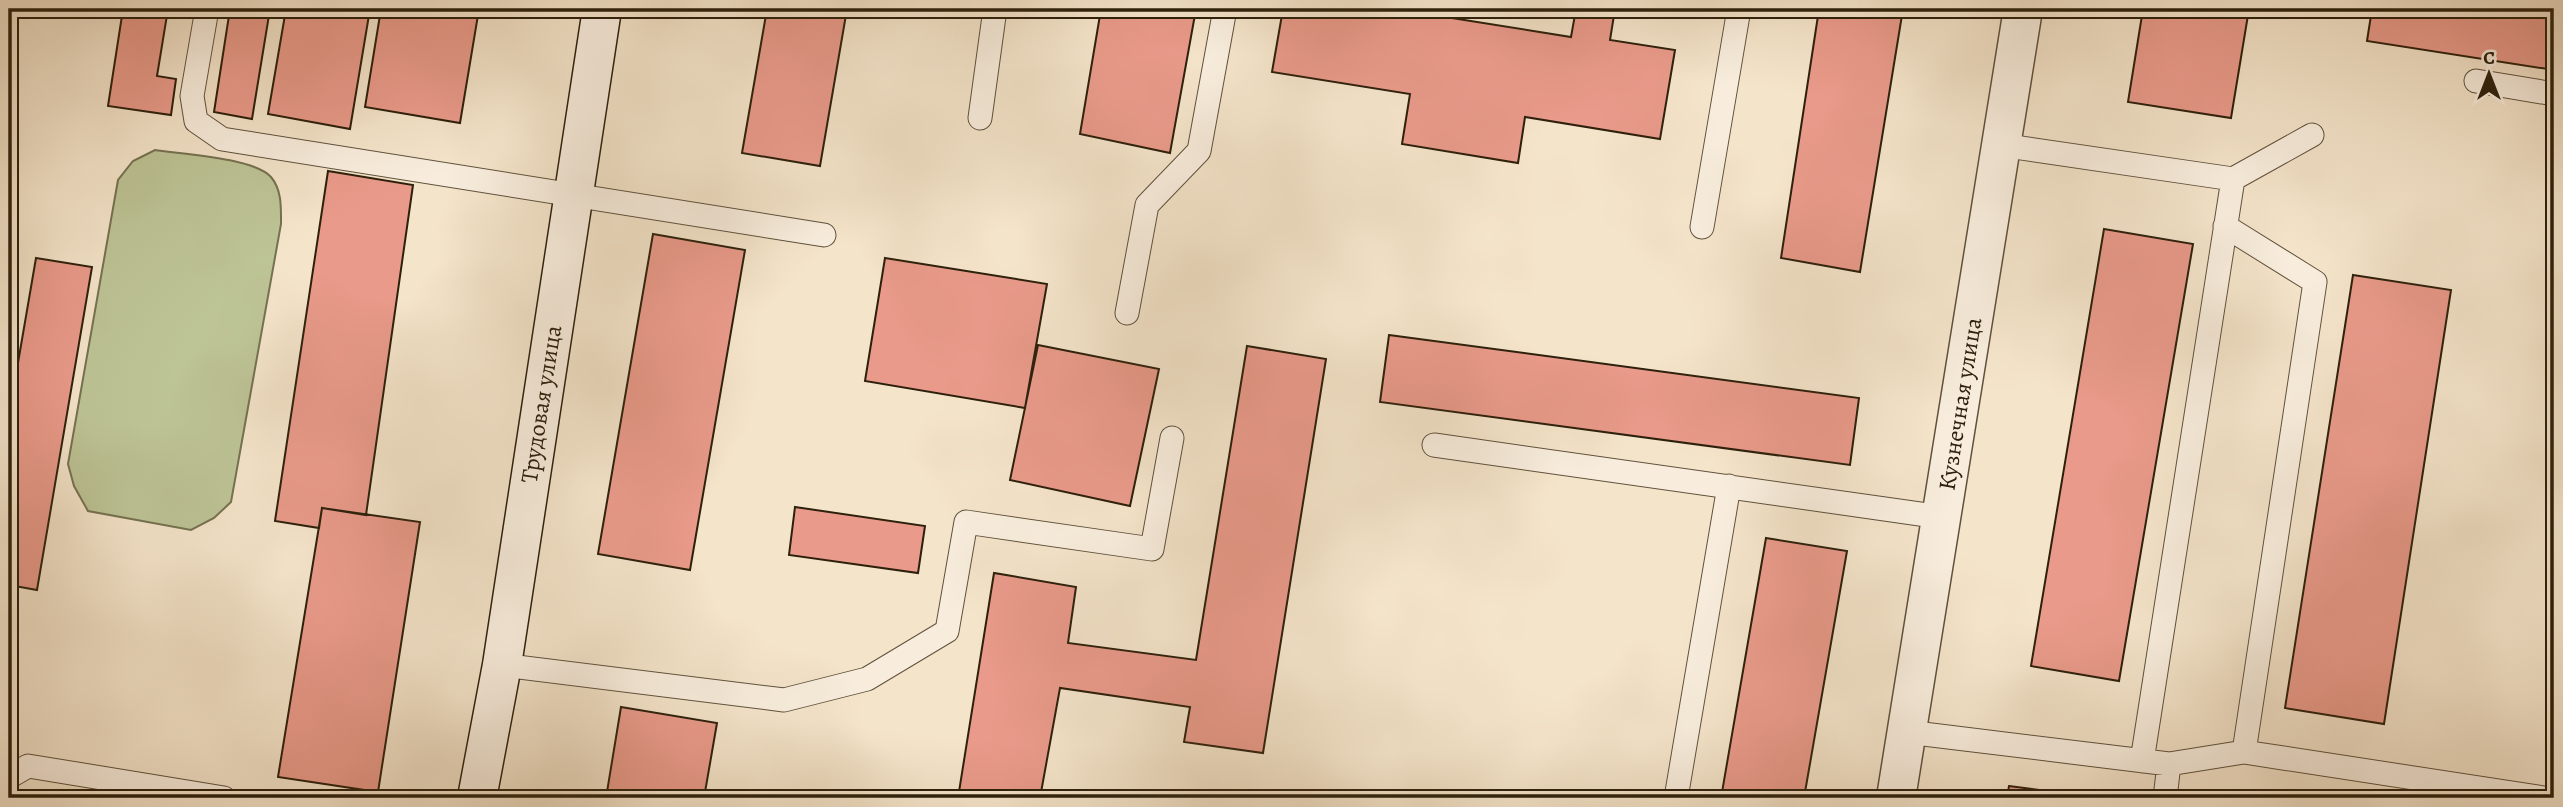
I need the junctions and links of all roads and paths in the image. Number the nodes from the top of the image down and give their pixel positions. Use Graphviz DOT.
graph roads {
  1 [pos="207,9"];
  2 [pos="602,9"];
  3 [pos="995,9"];
  4 [pos="1225,9"];
  5 [pos="1739,9"];
  6 [pos="2023,9"];
  7 [pos="2476,81"];
  8 [pos="2554,94"];
  9 [pos="980,118"];
  10 [pos="2312,135"];
  11 [pos="2001,145"];
  12 [pos="2233,179"];
  13 [pos="573,194"];
  14 [pos="2225,226"];
  15 [pos="1702,227"];
  16 [pos="824,235"];
  17 [pos="1127,313"];
  18 [pos="1172,438"];
  19 [pos="1434,445"];
  20 [pos="1729,486"];
  21 [pos="1941,517"];
  22 [pos="502,665"];
  23 [pos="1907,732"];
  24 [pos="2244,752"];
  25 [pos="2142,761"];
  26 [pos="2169,764"];
  27 [pos="9,777"];
  28 [pos="224,798"];
  29 [pos="477,798"];
  30 [pos="1676,798"];
  31 [pos="1896,798"];
  32 [pos="2165,798"];
  33 [pos="2544,798"];
  1 -- 13 [label="lane"];
  2 -- 13 [label="street, Трудовая улица"];
  3 -- 9 [label="lane"];
  4 -- 17 [label="lane"];
  5 -- 15 [label="lane"];
  6 -- 11 [label="street, Кузнечная улица"];
  7 -- 8 [label="lane"];
  10 -- 12 [label="lane"];
  11 -- 12 [label="lane"];
  11 -- 21 [label="street, Кузнечная улица"];
  12 -- 14 [label="lane"];
  13 -- 16 [label="lane"];
  13 -- 22 [label="street, Трудовая улица"];
  14 -- 24 [label="lane"];
  14 -- 25 [label="lane"];
  18 -- 22 [label="lane"];
  19 -- 20 [label="lane"];
  20 -- 21 [label="lane"];
  20 -- 30 [label="lane"];
  21 -- 23 [label="street, Кузнечная улица"];
  22 -- 29 [label="street, Трудовая улица"];
  23 -- 25 [label="lane"];
  23 -- 31 [label="street, Кузнечная улица"];
  24 -- 26 [label="lane"];
  24 -- 33 [label="lane"];
  25 -- 26 [label="lane"];
  26 -- 32 [label="lane"];
  27 -- 28 [label="lane"];
}
